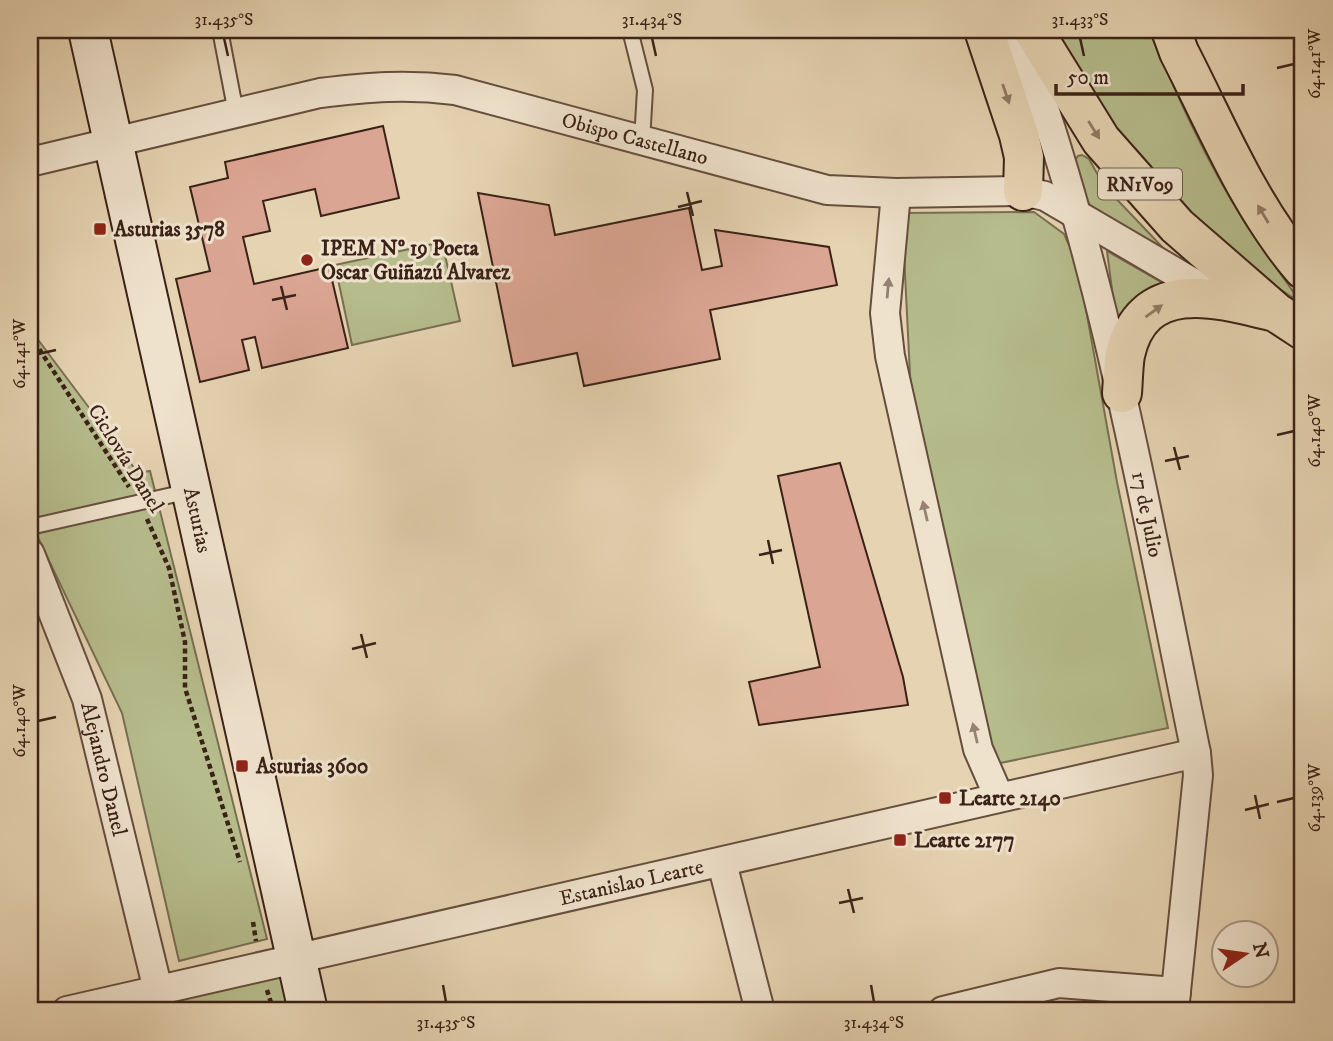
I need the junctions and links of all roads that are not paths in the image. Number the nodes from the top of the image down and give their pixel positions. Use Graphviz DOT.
graph roads {
  1 [pos="88,30"];
  2 [pos="220,30"];
  3 [pos="630,30"];
  4 [pos="984,30"];
  5 [pos="1017,30"];
  6 [pos="1033,30"];
  7 [pos="1171,30"];
  8 [pos="236,113"];
  9 [pos="642,141"];
  10 [pos="114,143"];
  11 [pos="30,162"];
  12 [pos="1023,191"];
  13 [pos="896,193"];
  14 [pos="1075,214"];
  15 [pos="1303,269"];
  16 [pos="1219,298"];
  17 [pos="1290,321"];
  18 [pos="1122,393"];
  19 [pos="191,490"];
  20 [pos="30,527"];
  21 [pos="30,554"];
  22 [pos="1196,753"];
  23 [pos="999,797"];
  24 [pos="722,863"];
  25 [pos="296,960"];
  26 [pos="158,990"];
  27 [pos="1175,1002"];
  28 [pos="67,1011"];
  29 [pos="308,1011"];
  30 [pos="760,1011"];
  31 [pos="943,1011"];
  1 -- 10 [label="street, Asturias"];
  2 -- 8 [label="lane"];
  3 -- 9 [label="lane"];
  4 -- 12 [label="main road, one-way"];
  5 -- 14 [label="street, 17 de Julio"];
  6 -- 17 [label="main road, RN1V09, one-way"];
  15 -- 7 [label="main road, one-way"];
  8 -- 9 [label="street, Obispo Castellano"];
  8 -- 10 [label="street, Obispo Castellano"];
  9 -- 13 [label="street, Obispo Castellano"];
  10 -- 11 [label="street, Obispo Castellano"];
  10 -- 19 [label="street, Asturias"];
  12 -- 13 [label="street, Obispo Castellano"];
  12 -- 14 [label="street, Obispo Castellano"];
  23 -- 13 [label="street, one-way"];
  14 -- 16 [label="street, Obispo Castellano"];
  14 -- 18 [label="street, 17 de Julio"];
  16 -- 17 [label="main road"];
  18 -- 16 [label="main road, one-way"];
  18 -- 22 [label="street, 17 de Julio"];
  19 -- 20 [label="lane"];
  19 -- 25 [label="street, Asturias"];
  21 -- 26 [label="street, Alejandro Danel"];
  22 -- 23 [label="street, Estanislao Learte"];
  22 -- 27 [label="street, 17 de Julio"];
  23 -- 24 [label="street, Estanislao Learte"];
  24 -- 25 [label="street, Estanislao Learte"];
  24 -- 30 [label="street"];
  25 -- 26 [label="street, Estanislao Learte"];
  25 -- 29 [label="street, Asturias"];
  26 -- 28 [label="street, Estanislao Learte"];
  27 -- 31 [label="street"];
}
